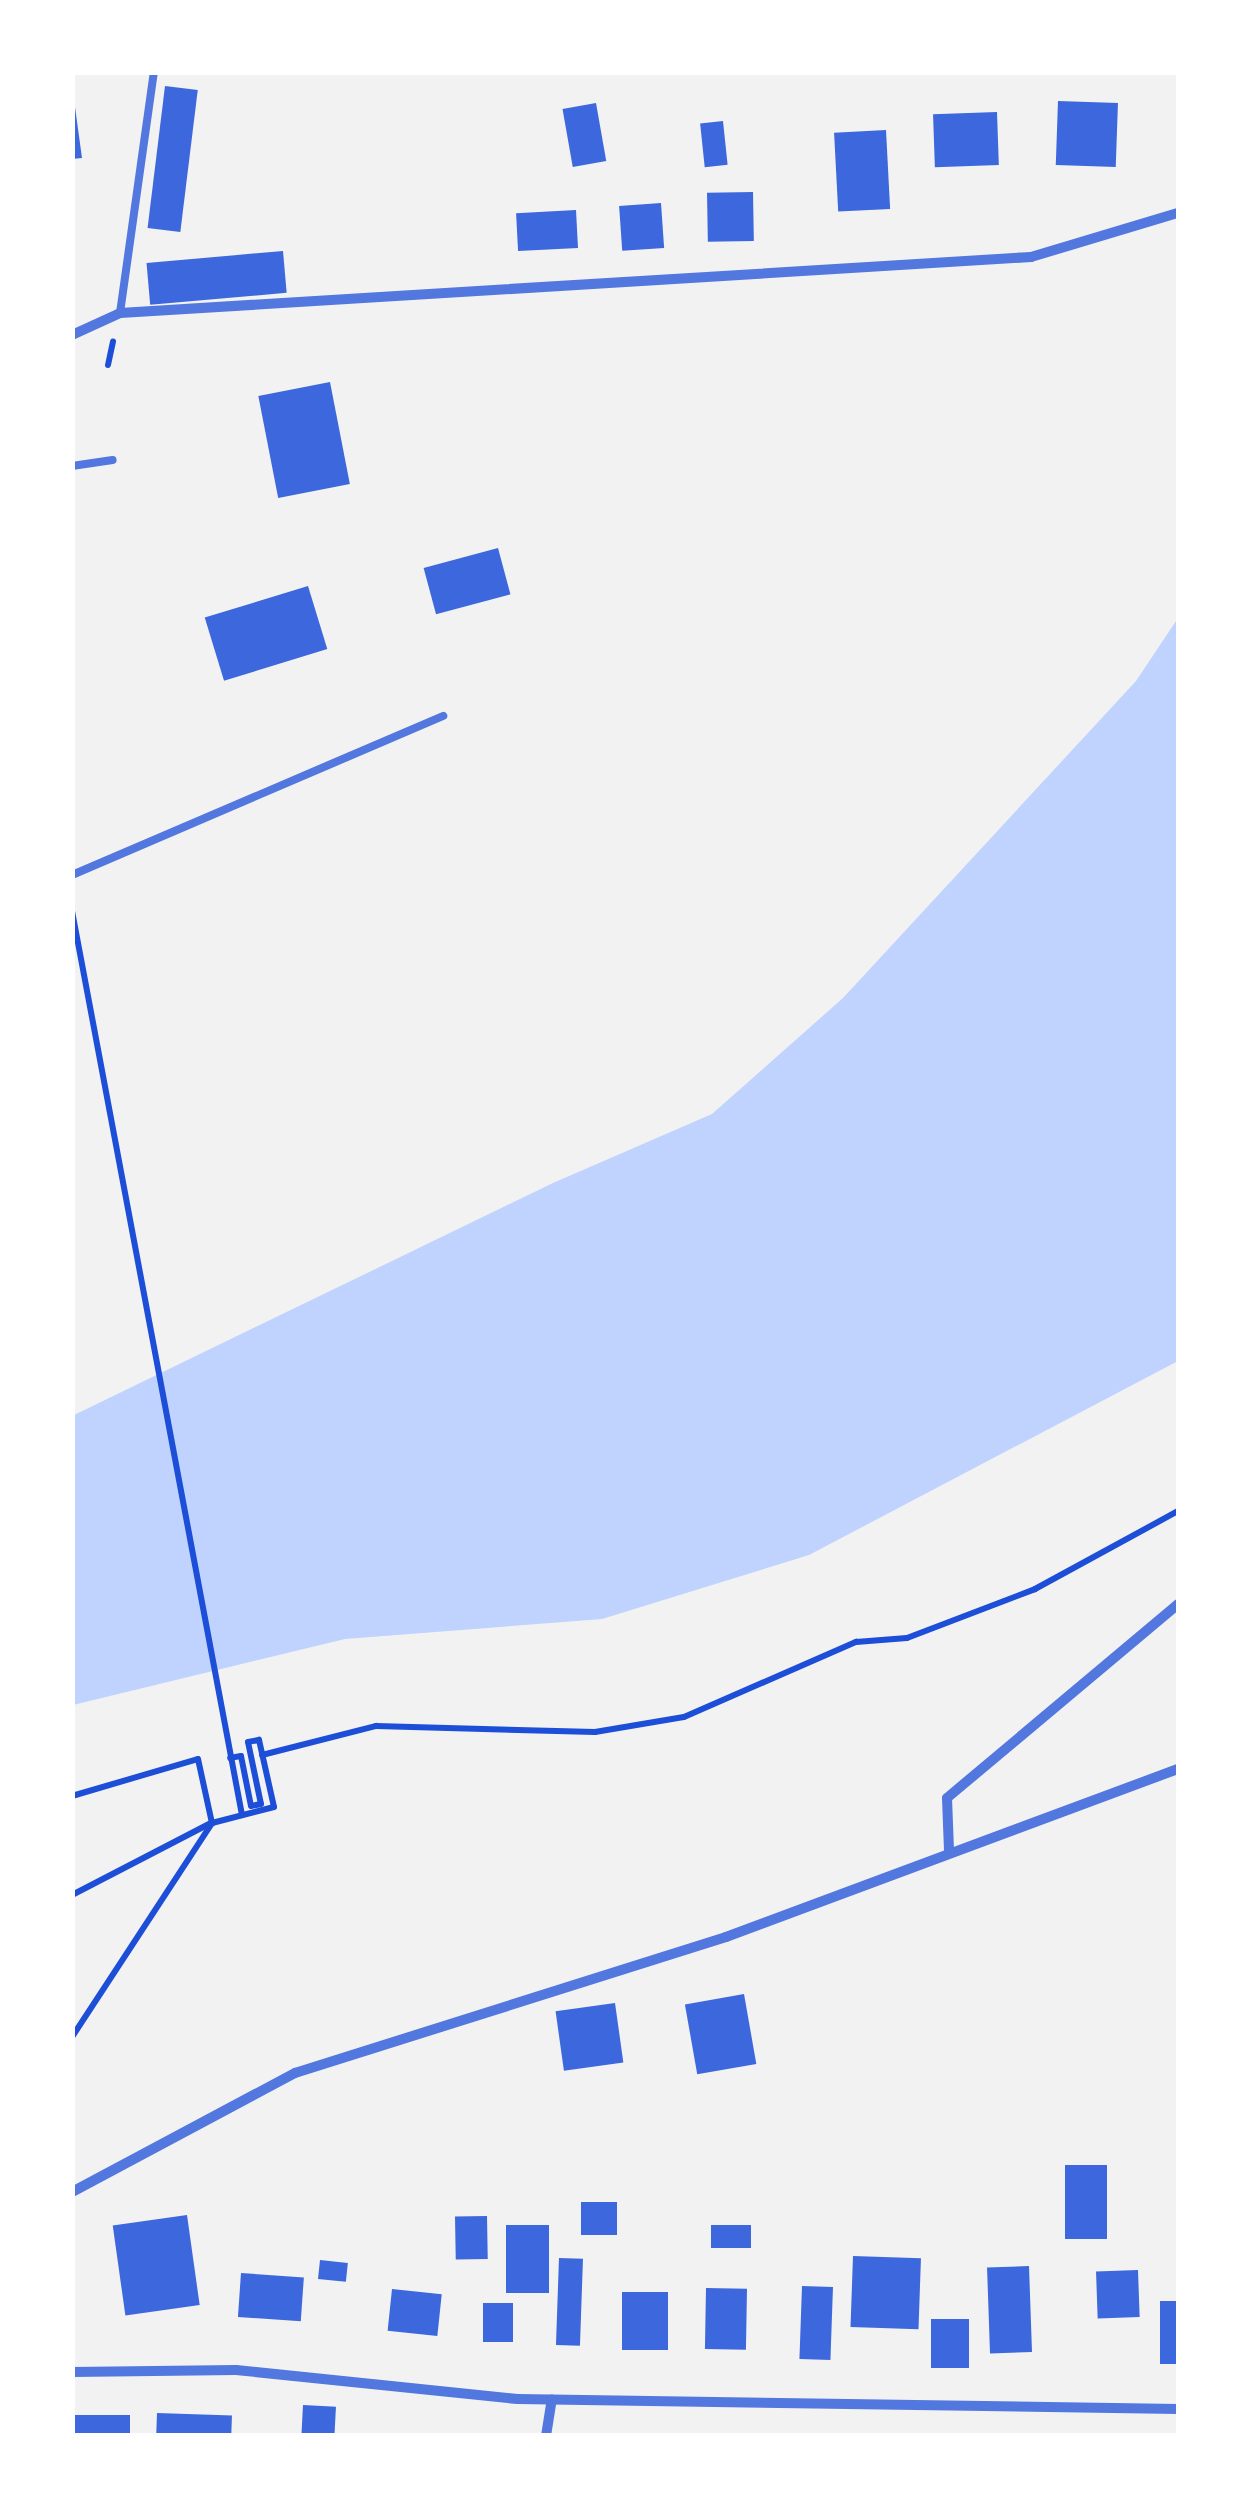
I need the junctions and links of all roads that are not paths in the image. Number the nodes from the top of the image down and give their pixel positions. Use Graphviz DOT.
graph roads {
  1 [pos="154,72"];
  2 [pos="1178,213"];
  3 [pos="120,313"];
  4 [pos="72,336"];
  5 [pos="112,460"];
  6 [pos="72,466"];
  7 [pos="443,716"];
  8 [pos="72,875"];
  9 [pos="1178,1604"];
  10 [pos="1178,1769"];
  11 [pos="949,1850"];
  12 [pos="72,2192"];
  13 [pos="72,2372"];
  14 [pos="552,2399"];
  15 [pos="1178,2409"];
  16 [pos="546,2436"];
  1 -- 3 [label="lane"];
  2 -- 3 [label="street"];
  3 -- 4 [label="street"];
  5 -- 6 [label="lane"];
  7 -- 8 [label="lane"];
  9 -- 11 [label="street"];
  10 -- 11 [label="street"];
  11 -- 12 [label="street"];
  13 -- 14 [label="street"];
  14 -- 15 [label="street"];
  14 -- 16 [label="street"];
}
